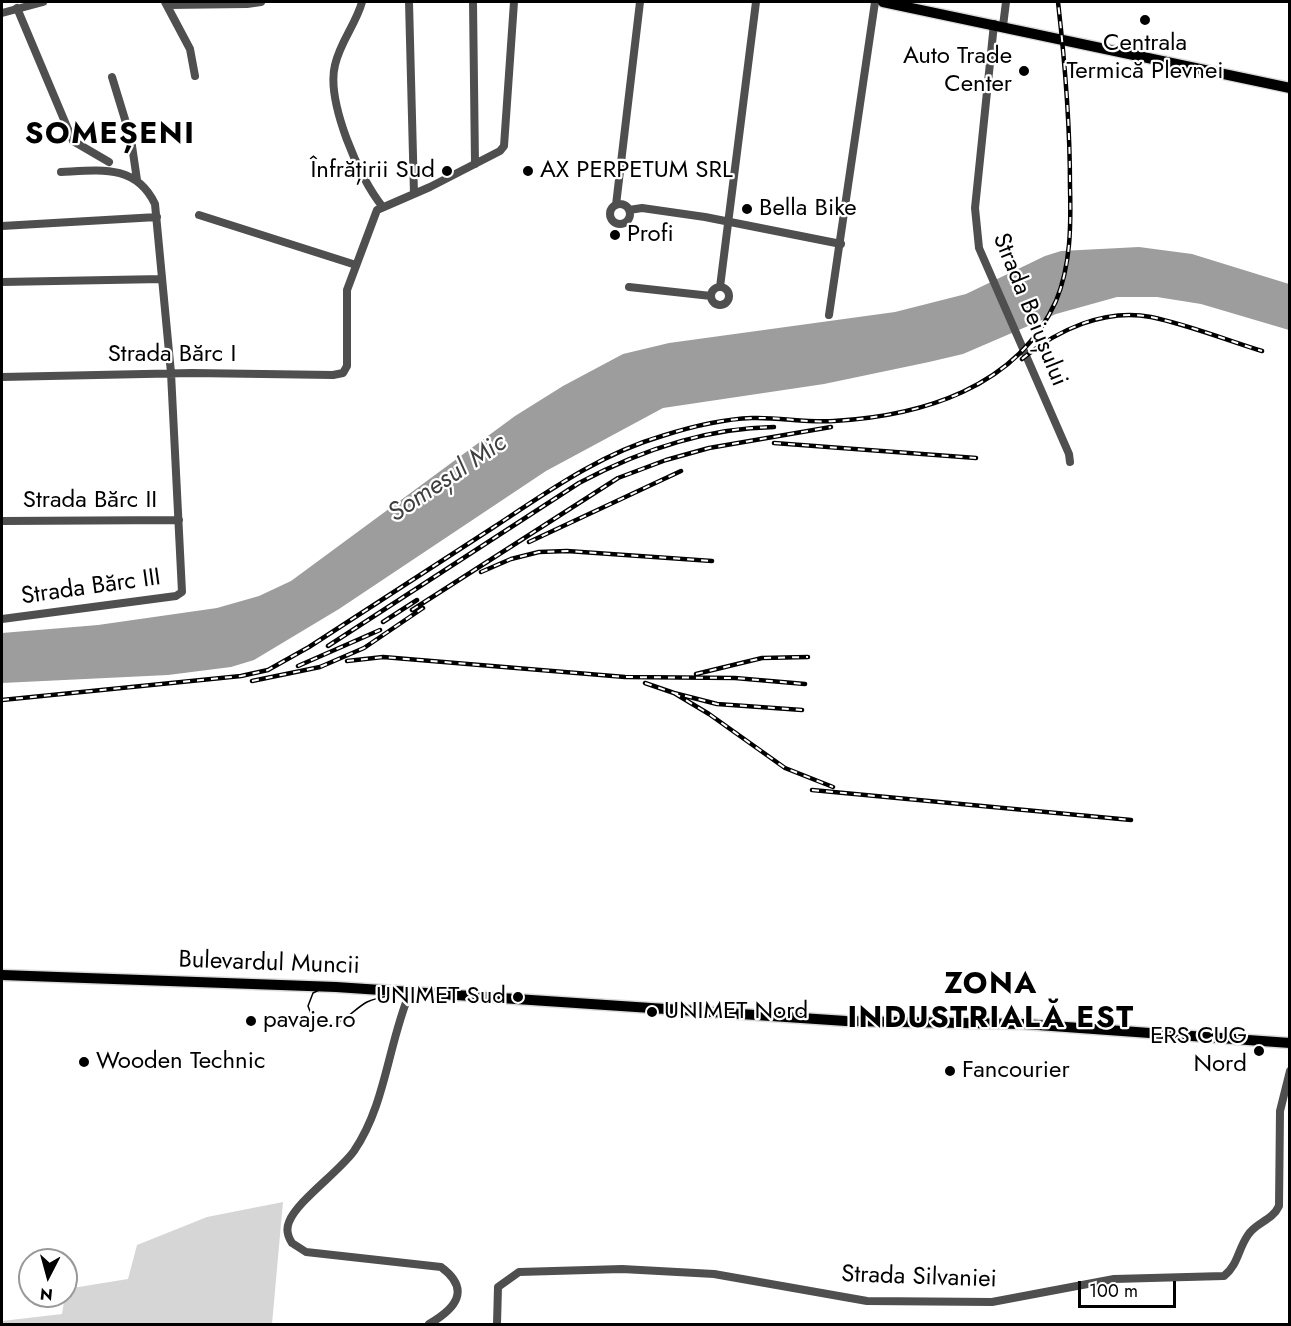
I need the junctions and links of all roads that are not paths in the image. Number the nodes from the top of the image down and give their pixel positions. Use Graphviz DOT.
graph roads {
  1 [pos="43,2"];
  2 [pos="261,2"];
  3 [pos="362,2"];
  4 [pos="409,2"];
  5 [pos="473,2"];
  6 [pos="514,2"];
  7 [pos="640,2"];
  8 [pos="756,2"];
  9 [pos="875,2"];
  10 [pos="883,2"];
  11 [pos="1006,2"];
  12 [pos="166,3"];
  13 [pos="17,8"];
  14 [pos="2,13"];
  15 [pos="998,25"];
  16 [pos="195,76"];
  17 [pos="112,77"];
  18 [pos="1290,88"];
  19 [pos="109,162"];
  20 [pos="475,164"];
  21 [pos="61,172"];
  22 [pos="137,180"];
  23 [pos="414,194"];
  24 [pos="616,205"];
  25 [pos="382,206"];
  26 [pos="629,210"];
  27 [pos="199,215"];
  28 [pos="158,217"];
  29 [pos="728,221"];
  30 [pos="2,226"];
  31 [pos="841,244"];
  32 [pos="356,265"];
  33 [pos="162,279"];
  34 [pos="2,282"];
  35 [pos="628,287"];
  36 [pos="720,287"];
  37 [pos="711,296"];
  38 [pos="829,315"];
  39 [pos="171,373"];
  40 [pos="2,377"];
  41 [pos="1070,462"];
  42 [pos="2,520"];
  43 [pos="179,520"];
  44 [pos="2,619"];
  45 [pos="2,975"];
  46 [pos="410,992"];
  47 [pos="1290,1043"];
  48 [pos="1290,1071"];
  49 [pos="429,1324"];
  50 [pos="496,1324"];
  1 -- 13 [label="street"];
  2 -- 12 [label="street"];
  3 -- 25 [label="street"];
  4 -- 23 [label="street"];
  5 -- 20 [label="street"];
  6 -- 20 [label="street"];
  7 -- 24 [label="street"];
  8 -- 29 [label="street"];
  9 -- 31 [label="street"];
  10 -- 15 [label="main road"];
  11 -- 15 [label="street, Strada Beiușului"];
  12 -- 16 [label="street"];
  13 -- 14 [label="street"];
  13 -- 19 [label="street"];
  15 -- 18 [label="main road"];
  15 -- 41 [label="street, Strada Beiușului"];
  17 -- 22 [label="street"];
  20 -- 23 [label="street"];
  21 -- 22 [label="street"];
  22 -- 28 [label="street"];
  23 -- 25 [label="street"];
  24 -- 26 [label="street"];
  24 -- 26 [label="street"];
  25 -- 32 [label="street"];
  26 -- 29 [label="street"];
  27 -- 32 [label="street"];
  28 -- 30 [label="street"];
  28 -- 33 [label="street"];
  29 -- 31 [label="street"];
  29 -- 36 [label="street"];
  31 -- 38 [label="street"];
  32 -- 39 [label="street, Strada Bărc I"];
  33 -- 34 [label="street"];
  33 -- 39 [label="street"];
  35 -- 37 [label="street"];
  36 -- 37 [label="street"];
  36 -- 37 [label="street"];
  39 -- 40 [label="street, Strada Bărc I"];
  39 -- 43 [label="street"];
  42 -- 43 [label="street, Strada Bărc II"];
  43 -- 44 [label="street, Strada Bărc III"];
  45 -- 46 [label="main road, Bulevardul Muncii"];
  46 -- 47 [label="main road, Bulevardul Muncii"];
  46 -- 49 [label="street"];
  48 -- 50 [label="street, Strada Silvaniei"];
}
